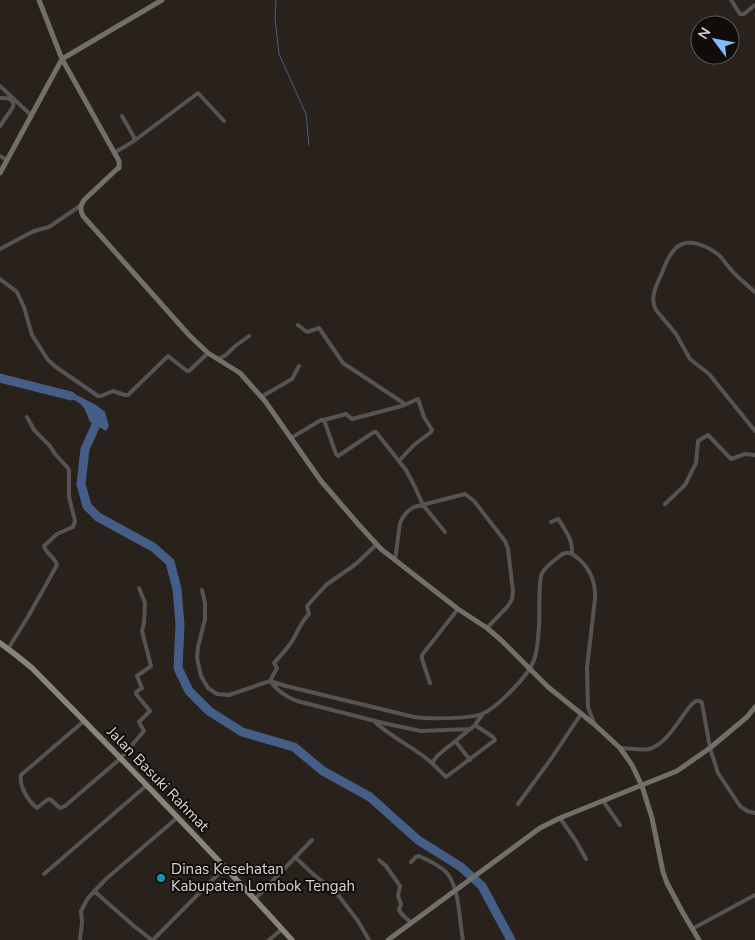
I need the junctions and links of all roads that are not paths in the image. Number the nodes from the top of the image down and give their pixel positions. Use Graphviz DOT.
graph roads {
  1 [pos="39,0"];
  2 [pos="162,0"];
  3 [pos="731,0"];
  4 [pos="755,5"];
  5 [pos="62,59"];
  6 [pos="0,86"];
  7 [pos="0,98"];
  8 [pos="32,116"];
  9 [pos="122,116"];
  10 [pos="224,121"];
  11 [pos="0,126"];
  12 [pos="134,141"];
  13 [pos="114,153"];
  14 [pos="0,156"];
  15 [pos="7,160"];
  16 [pos="0,173"];
  17 [pos="80,206"];
  18 [pos="0,249"];
  19 [pos="0,279"];
  20 [pos="755,292"];
  21 [pos="298,325"];
  22 [pos="249,336"];
  23 [pos="208,353"];
  24 [pos="218,359"];
  25 [pos="299,366"];
  26 [pos="261,397"];
  27 [pos="406,404"];
  28 [pos="27,417"];
  29 [pos="324,420"];
  30 [pos="755,431"];
  31 [pos="291,438"];
  32 [pos="755,455"];
  33 [pos="399,461"];
  34 [pos="665,504"];
  35 [pos="423,505"];
  36 [pos="551,522"];
  37 [pos="445,532"];
  38 [pos="377,544"];
  39 [pos="572,554"];
  40 [pos="395,560"];
  41 [pos="139,588"];
  42 [pos="202,590"];
  43 [pos="458,609"];
  44 [pos="487,628"];
  45 [pos="0,643"];
  46 [pos="8,648"];
  47 [pos="530,669"];
  48 [pos="270,681"];
  49 [pos="430,683"];
  50 [pos="755,707"];
  51 [pos="483,714"];
  52 [pos="581,714"];
  53 [pos="84,721"];
  54 [pos="374,721"];
  55 [pos="594,724"];
  56 [pos="475,726"];
  57 [pos="471,729"];
  58 [pos="456,742"];
  59 [pos="620,748"];
  60 [pos="710,748"];
  61 [pos="121,758"];
  62 [pos="470,760"];
  63 [pos="432,763"];
  64 [pos="148,785"];
  65 [pos="642,786"];
  66 [pos="603,801"];
  67 [pos="518,804"];
  68 [pos="755,813"];
  69 [pos="179,817"];
  70 [pos="560,818"];
  71 [pos="620,825"];
  72 [pos="312,840"];
  73 [pos="295,857"];
  74 [pos="586,859"];
  75 [pos="379,860"];
  76 [pos="410,862"];
  77 [pos="225,867"];
  78 [pos="44,874"];
  79 [pos="455,890"];
  80 [pos="94,891"];
  81 [pos="755,895"];
  82 [pos="255,899"];
  83 [pos="411,923"];
  84 [pos="282,929"];
  85 [pos="692,929"];
  86 [pos="80,940"];
  87 [pos="153,940"];
  88 [pos="269,940"];
  89 [pos="292,940"];
  90 [pos="370,940"];
  91 [pos="388,940"];
  92 [pos="463,940"];
  93 [pos="699,940"];
  1 -- 5 [label="street"];
  2 -- 5 [label="street"];
  3 -- 4 [label="street"];
  5 -- 8 [label="street"];
  5 -- 13 [label="street"];
  6 -- 8 [label="street"];
  7 -- 11 [label="street"];
  8 -- 15 [label="street"];
  9 -- 12 [label="street"];
  10 -- 12 [label="street"];
  12 -- 13 [label="street"];
  13 -- 17 [label="street"];
  14 -- 15 [label="street"];
  15 -- 16 [label="street"];
  17 -- 18 [label="street"];
  17 -- 23 [label="street"];
  19 -- 23 [label="street"];
  20 -- 30 [label="street"];
  21 -- 27 [label="street"];
  22 -- 24 [label="street"];
  23 -- 24 [label="street"];
  24 -- 26 [label="street"];
  25 -- 26 [label="street"];
  26 -- 31 [label="street"];
  27 -- 29 [label="street"];
  27 -- 33 [label="street"];
  28 -- 46 [label="street"];
  29 -- 31 [label="street"];
  29 -- 33 [label="street"];
  31 -- 38 [label="street"];
  32 -- 34 [label="street"];
  33 -- 35 [label="street"];
  35 -- 37 [label="street"];
  35 -- 40 [label="street"];
  35 -- 44 [label="street"];
  36 -- 39 [label="street"];
  38 -- 40 [label="street"];
  38 -- 48 [label="street"];
  39 -- 47 [label="street"];
  39 -- 55 [label="street"];
  40 -- 43 [label="street"];
  41 -- 61 [label="street"];
  42 -- 48 [label="street"];
  43 -- 44 [label="street"];
  43 -- 49 [label="street"];
  44 -- 47 [label="street"];
  45 -- 46 [label="main road, Jalan Basuki Rahmat"];
  46 -- 53 [label="main road, Jalan Basuki Rahmat"];
  47 -- 51 [label="street"];
  47 -- 52 [label="street"];
  48 -- 51 [label="street"];
  48 -- 54 [label="street"];
  50 -- 60 [label="street"];
  51 -- 56 [label="street"];
  52 -- 55 [label="street"];
  52 -- 67 [label="street"];
  53 -- 61 [label="main road, Jalan Basuki Rahmat"];
  53 -- 61 [label="street"];
  54 -- 57 [label="street"];
  54 -- 63 [label="street"];
  55 -- 59 [label="street"];
  56 -- 57 [label="street"];
  56 -- 62 [label="street"];
  57 -- 58 [label="street"];
  58 -- 62 [label="street"];
  58 -- 63 [label="street"];
  59 -- 60 [label="street"];
  59 -- 65 [label="street"];
  60 -- 65 [label="street"];
  60 -- 68 [label="street"];
  61 -- 64 [label="main road, Jalan Basuki Rahmat"];
  62 -- 63 [label="street"];
  64 -- 69 [label="main road, Jalan Basuki Rahmat"];
  64 -- 78 [label="street"];
  65 -- 66 [label="street"];
  65 -- 85 [label="street"];
  66 -- 70 [label="street"];
  66 -- 71 [label="street"];
  69 -- 77 [label="main road, Jalan Basuki Rahmat"];
  69 -- 80 [label="street"];
  70 -- 74 [label="street"];
  70 -- 79 [label="street"];
  72 -- 73 [label="street"];
  73 -- 82 [label="street"];
  73 -- 90 [label="street"];
  75 -- 83 [label="street"];
  76 -- 79 [label="street"];
  77 -- 82 [label="main road, Jalan Basuki Rahmat"];
  77 -- 87 [label="street"];
  79 -- 83 [label="street"];
  79 -- 92 [label="street"];
  80 -- 86 [label="street"];
  80 -- 87 [label="street"];
  81 -- 85 [label="street"];
  82 -- 84 [label="main road, Jalan Basuki Rahmat"];
  83 -- 91 [label="street"];
  84 -- 88 [label="street"];
  84 -- 89 [label="main road, Jalan Basuki Rahmat"];
  85 -- 93 [label="street"];
}
